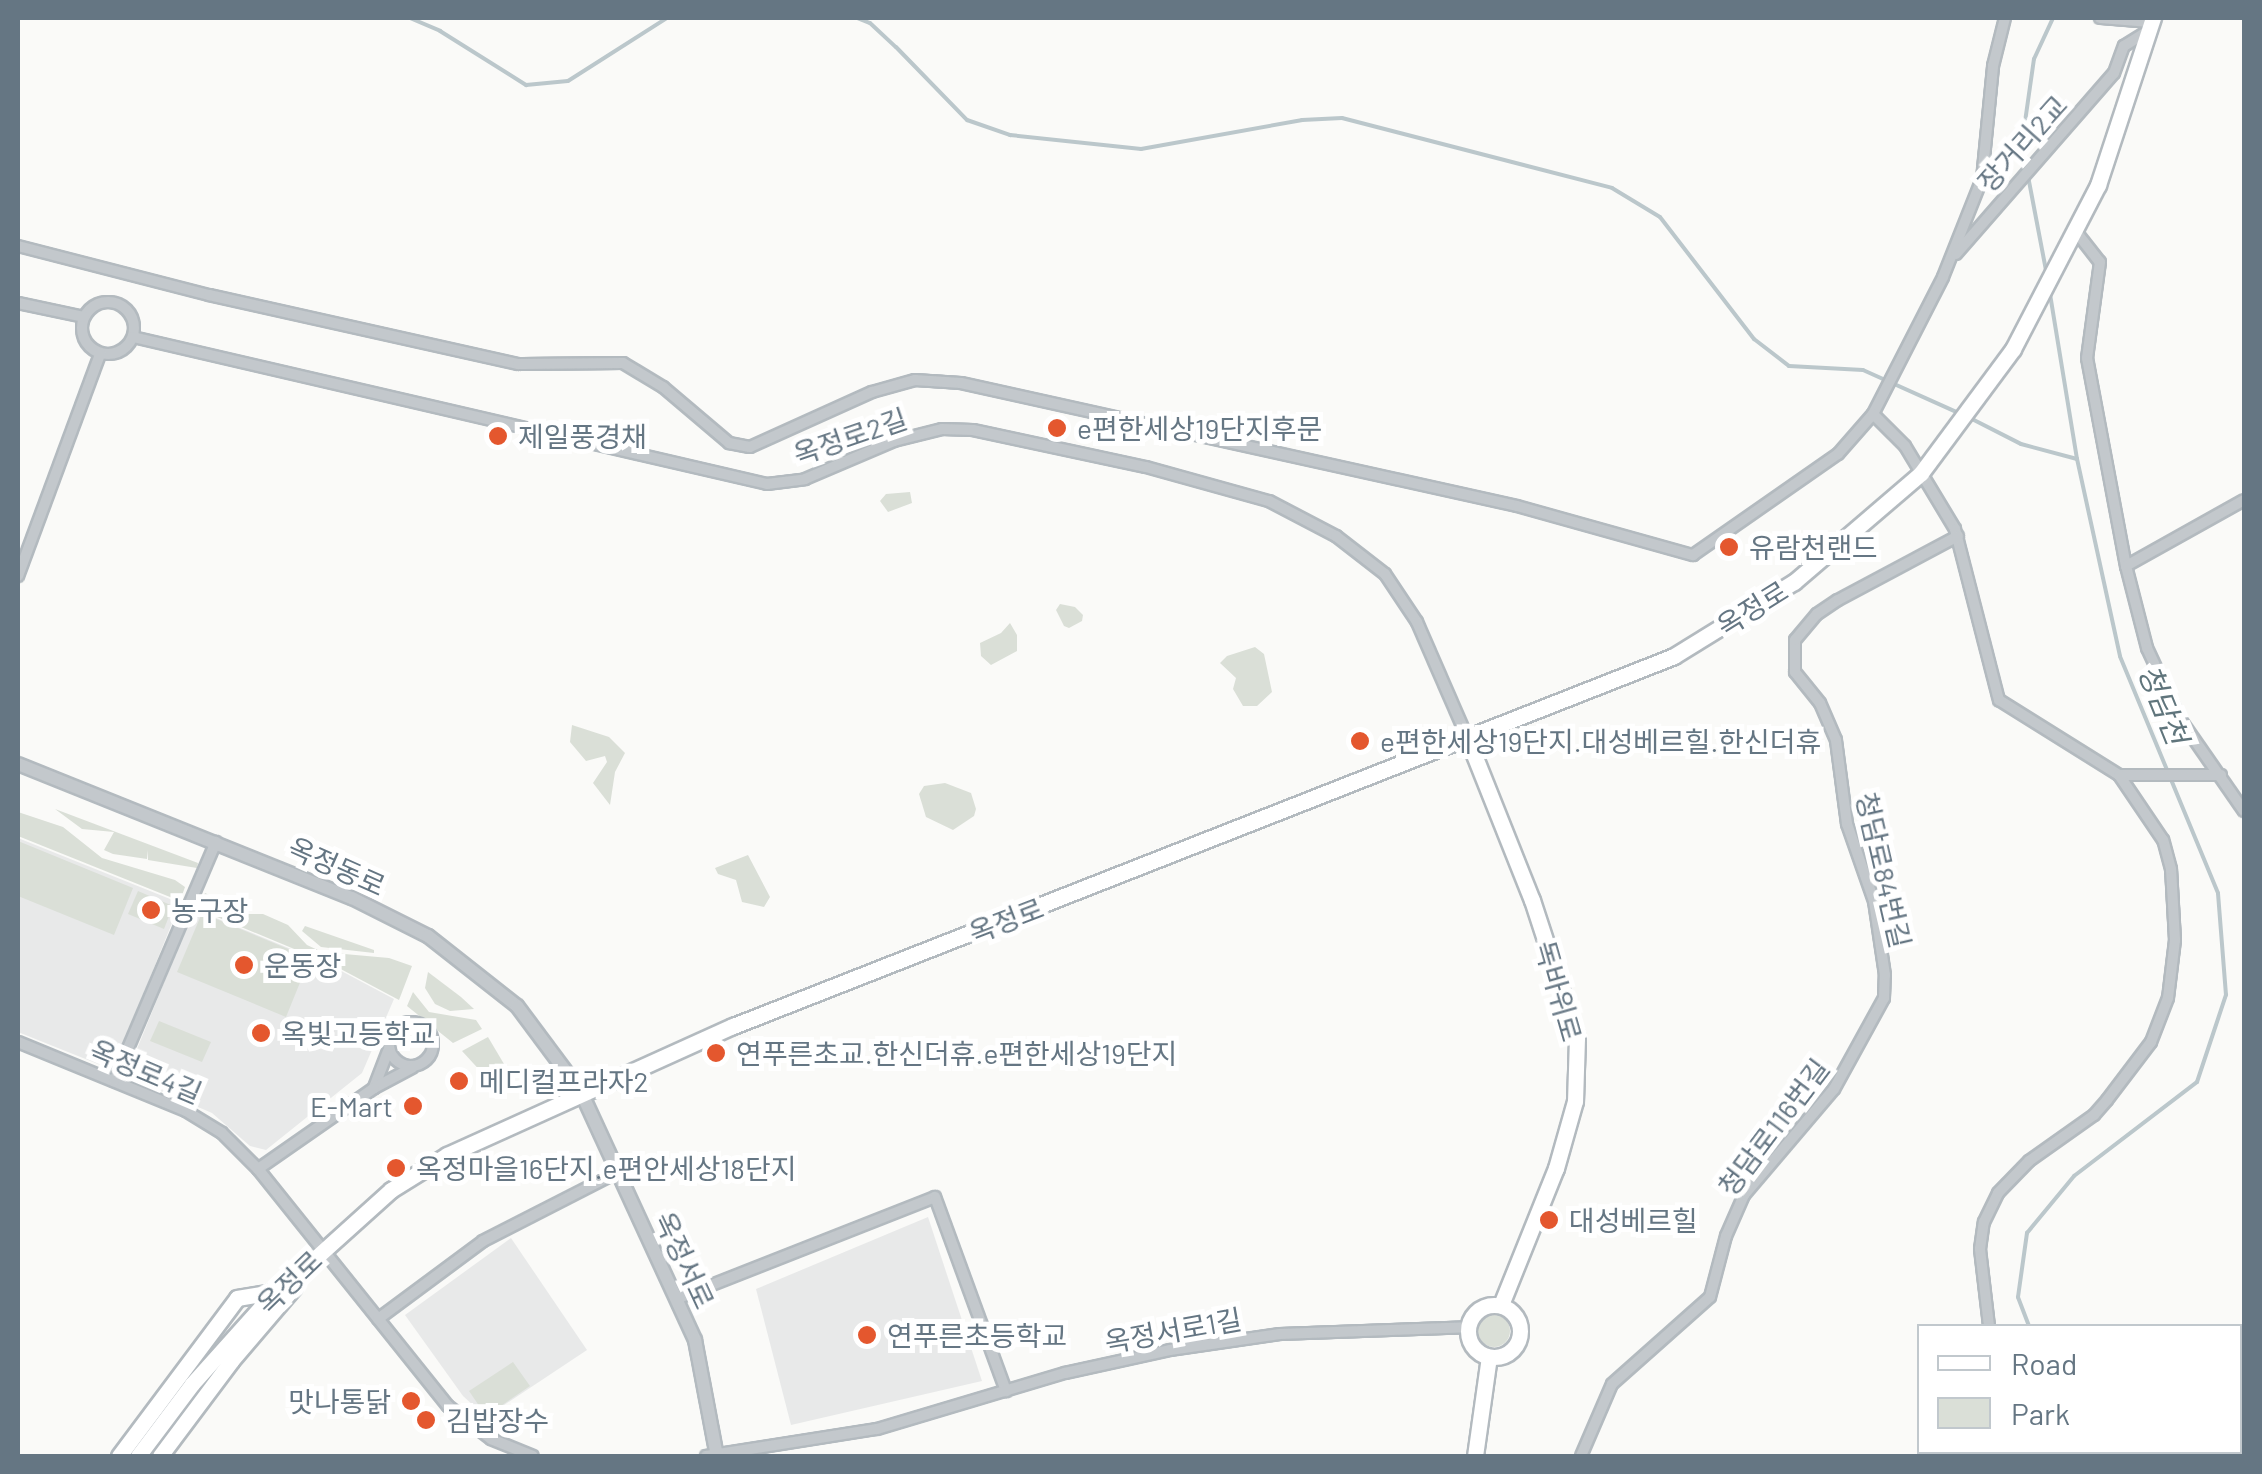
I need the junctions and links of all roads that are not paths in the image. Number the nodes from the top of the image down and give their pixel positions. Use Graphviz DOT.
graph roads {
  1 [pos="2004,18"];
  2 [pos="2100,18"];
  3 [pos="2151,23"];
  4 [pos="2074,239"];
  5 [pos="18,246"];
  6 [pos="1949,262"];
  7 [pos="18,303"];
  8 [pos="84,317"];
  9 [pos="133,337"];
  10 [pos="100,354"];
  11 [pos="1875,409"];
  12 [pos="1925,466"];
  13 [pos="2244,500"];
  14 [pos="1958,536"];
  15 [pos="2126,566"];
  16 [pos="18,576"];
  17 [pos="1466,737"];
  18 [pos="18,764"];
  19 [pos="2125,775"];
  20 [pos="2221,775"];
  21 [pos="2244,811"];
  22 [pos="216,842"];
  23 [pos="1876,1017"];
  24 [pos="390,1040"];
  25 [pos="18,1042"];
  26 [pos="419,1065"];
  27 [pos="114,1081"];
  28 [pos="374,1088"];
  29 [pos="582,1092"];
  30 [pos="258,1169"];
  31 [pos="616,1172"];
  32 [pos="321,1251"];
  33 [pos="308,1266"];
  34 [pos="279,1291"];
  35 [pos="676,1299"];
  36 [pos="1501,1305"];
  37 [pos="378,1319"];
  38 [pos="1990,1324"];
  39 [pos="1467,1327"];
  40 [pos="1489,1357"];
  41 [pos="1006,1391"];
  42 [pos="119,1456"];
  43 [pos="138,1456"];
  44 [pos="160,1456"];
  45 [pos="533,1456"];
  46 [pos="706,1456"];
  47 [pos="717,1456"];
  48 [pos="1475,1456"];
  49 [pos="1581,1456"];
  1 -- 6 [label="street"];
  2 -- 3 [label="street"];
  3 -- 4 [label="main road"];
  3 -- 6 [label="street, 장거리2교"];
  4 -- 12 [label="main road, 옥정로"];
  4 -- 15 [label="street"];
  5 -- 11 [label="street"];
  6 -- 11 [label="street"];
  7 -- 8 [label="street"];
  8 -- 9 [label="street"];
  8 -- 10 [label="street"];
  9 -- 10 [label="street"];
  9 -- 17 [label="street, 옥정로2길"];
  10 -- 16 [label="street"];
  11 -- 12 [label="street"];
  12 -- 14 [label="street"];
  12 -- 17 [label="main road, 옥정로"];
  13 -- 15 [label="street"];
  14 -- 19 [label="street"];
  14 -- 23 [label="street, 청담로84번길"];
  15 -- 20 [label="street"];
  17 -- 29 [label="main road, 옥정로"];
  17 -- 36 [label="main road, 독바위로"];
  18 -- 22 [label="street, 옥정동로"];
  19 -- 20 [label="street"];
  19 -- 38 [label="street"];
  20 -- 21 [label="street"];
  22 -- 27 [label="street"];
  22 -- 29 [label="street, 옥정동로"];
  23 -- 49 [label="street, 청담로116번길"];
  24 -- 26 [label="street"];
  24 -- 26 [label="street"];
  24 -- 28 [label="street"];
  25 -- 27 [label="street, 옥정로4길"];
  26 -- 28 [label="street"];
  27 -- 30 [label="street, 옥정로4길"];
  28 -- 30 [label="street"];
  29 -- 31 [label="street, 옥정서로"];
  29 -- 32 [label="main road, 옥정로"];
  30 -- 32 [label="street, 옥정로4길"];
  31 -- 35 [label="street, 옥정서로"];
  31 -- 37 [label="street"];
  32 -- 33 [label="main road, 옥정로"];
  32 -- 37 [label="street, 옥정로4길"];
  33 -- 34 [label="main road, 옥정로"];
  33 -- 44 [label="main road"];
  34 -- 42 [label="main road"];
  34 -- 43 [label="main road, 옥정로"];
  35 -- 41 [label="street"];
  35 -- 47 [label="street, 옥정서로"];
  36 -- 39 [label="main road"];
  36 -- 40 [label="main road"];
  37 -- 45 [label="street, 옥정로4길"];
  39 -- 40 [label="main road"];
  39 -- 41 [label="street, 옥정서로1길"];
  40 -- 48 [label="main road"];
  41 -- 47 [label="street, 옥정서로1길"];
  46 -- 47 [label="street, 옥정서로1길"];
}
